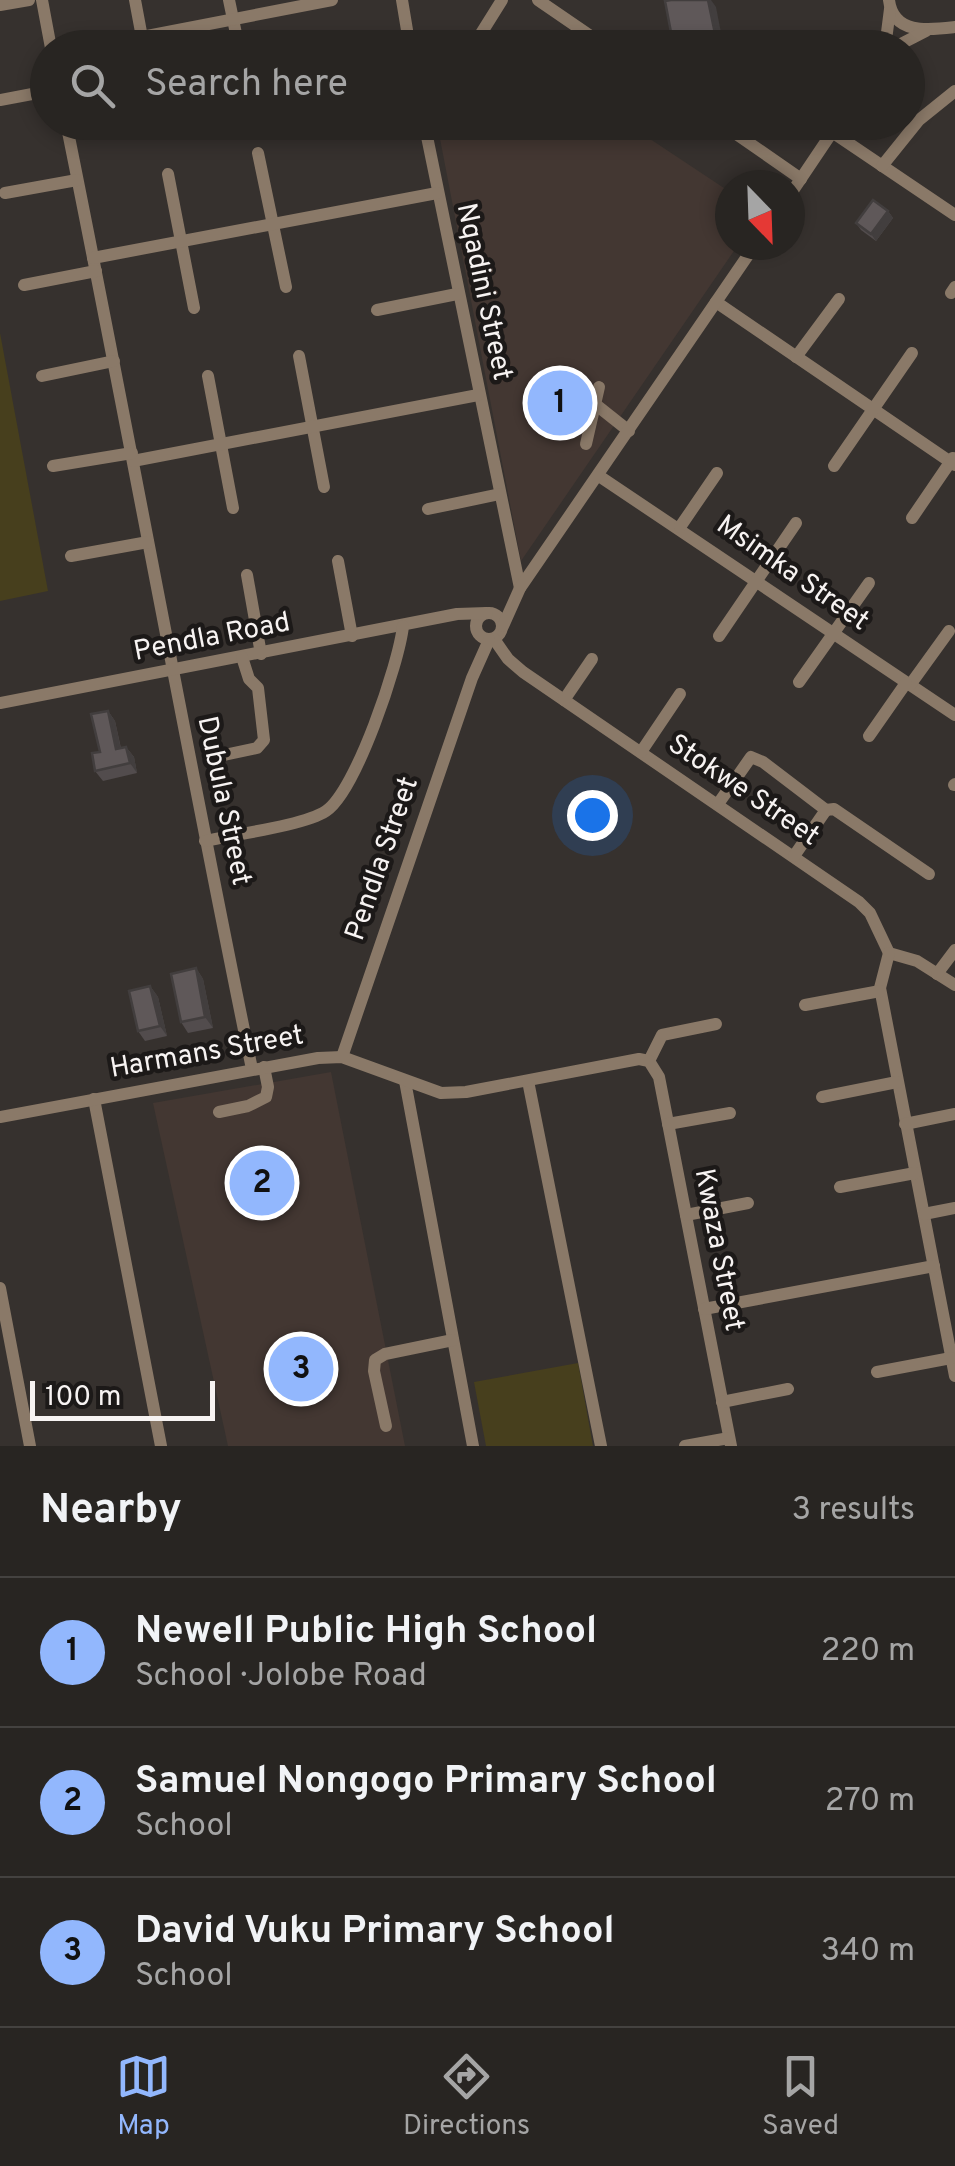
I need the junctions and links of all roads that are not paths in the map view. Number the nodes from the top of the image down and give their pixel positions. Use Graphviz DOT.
graph roads {
  1 [pos="29,0"];
  2 [pos="42,0"];
  3 [pos="134,0"];
  4 [pos="229,0"];
  5 [pos="332,0"];
  6 [pos="402,0"];
  7 [pos="502,0"];
  8 [pos="544,2"];
  9 [pos="889,3"];
  10 [pos="0,5"];
  11 [pos="233,20"];
  12 [pos="955,27"];
  13 [pos="48,30"];
  14 [pos="140,30"];
  15 [pos="192,30"];
  16 [pos="235,30"];
  17 [pos="407,30"];
  18 [pos="483,30"];
  19 [pos="583,30"];
  20 [pos="889,30"];
  21 [pos="928,30"];
  22 [pos="925,31"];
  23 [pos="955,91"];
  24 [pos="30,94"];
  25 [pos="0,100"];
  26 [pos="925,115"];
  27 [pos="69,140"];
  28 [pos="427,140"];
  29 [pos="745,140"];
  30 [pos="826,140"];
  31 [pos="851,140"];
  32 [pos="903,140"];
  33 [pos="258,153"];
  34 [pos="882,166"];
  35 [pos="786,170"];
  36 [pos="805,172"];
  37 [pos="168,174"];
  38 [pos="77,180"];
  39 [pos="5,193"];
  40 [pos="436,193"];
  41 [pos="955,215"];
  42 [pos="274,222"];
  43 [pos="182,241"];
  44 [pos="745,260"];
  45 [pos="94,265"];
  46 [pos="24,286"];
  47 [pos="286,287"];
  48 [pos="458,294"];
  49 [pos="839,299"];
  50 [pos="716,302"];
  51 [pos="194,308"];
  52 [pos="378,310"];
  53 [pos="912,354"];
  54 [pos="299,356"];
  55 [pos="796,357"];
  56 [pos="114,361"];
  57 [pos="42,376"];
  58 [pos="208,376"];
  59 [pos="599,387"];
  60 [pos="478,395"];
  61 [pos="596,404"];
  62 [pos="873,409"];
  63 [pos="312,427"];
  64 [pos="629,431"];
  65 [pos="221,444"];
  66 [pos="586,444"];
  67 [pos="132,457"];
  68 [pos="954,461"];
  69 [pos="54,466"];
  70 [pos="834,466"];
  71 [pos="717,474"];
  72 [pos="600,476"];
  73 [pos="324,487"];
  74 [pos="500,494"];
  75 [pos="234,508"];
  76 [pos="428,510"];
  77 [pos="912,518"];
  78 [pos="796,523"];
  79 [pos="680,527"];
  80 [pos="148,542"];
  81 [pos="72,556"];
  82 [pos="338,561"];
  83 [pos="247,576"];
  84 [pos="756,581"];
  85 [pos="869,583"];
  86 [pos="518,590"];
  87 [pos="487,613"];
  88 [pos="433,620"];
  89 [pos="403,626"];
  90 [pos="503,626"];
  91 [pos="949,631"];
  92 [pos="834,633"];
  93 [pos="352,636"];
  94 [pos="485,636"];
  95 [pos="719,636"];
  96 [pos="261,654"];
  97 [pos="242,658"];
  98 [pos="592,659"];
  99 [pos="170,671"];
  100 [pos="799,682"];
  101 [pos="908,684"];
  102 [pos="680,694"];
  103 [pos="564,700"];
  104 [pos="0,703"];
  105 [pos="955,715"];
  106 [pos="870,736"];
  107 [pos="641,752"];
  108 [pos="210,758"];
  109 [pos="718,804"];
  110 [pos="826,810"];
  111 [pos="205,840"];
  112 [pos="794,856"];
  113 [pos="929,874"];
  114 [pos="955,950"];
  115 [pos="889,953"];
  116 [pos="937,974"];
  117 [pos="955,986"];
  118 [pos="880,991"];
  119 [pos="805,1005"];
  120 [pos="716,1024"];
  121 [pos="342,1057"];
  122 [pos="651,1062"];
  123 [pos="258,1068"];
  124 [pos="405,1081"];
  125 [pos="528,1081"];
  126 [pos="898,1082"];
  127 [pos="822,1097"];
  128 [pos="94,1099"];
  129 [pos="219,1112"];
  130 [pos="730,1113"];
  131 [pos="955,1114"];
  132 [pos="0,1117"];
  133 [pos="668,1124"];
  134 [pos="906,1124"];
  135 [pos="915,1172"];
  136 [pos="840,1186"];
  137 [pos="748,1203"];
  138 [pos="955,1208"];
  139 [pos="924,1214"];
  140 [pos="686,1216"];
  141 [pos="934,1266"];
  142 [pos="1,1296"];
  143 [pos="948,1304"];
  144 [pos="704,1309"];
  145 [pos="452,1340"];
  146 [pos="952,1358"];
  147 [pos="877,1372"];
  148 [pos="955,1376"];
  149 [pos="788,1389"];
  150 [pos="722,1402"];
  151 [pos="386,1426"];
  152 [pos="730,1442"];
  153 [pos="30,1446"];
  154 [pos="162,1446"];
  155 [pos="474,1446"];
  156 [pos="602,1446"];
  157 [pos="685,1446"];
  1 -- 10 [label="street"];
  2 -- 13 [label="street"];
  3 -- 14 [label="street"];
  4 -- 11 [label="street"];
  5 -- 11 [label="street"];
  6 -- 17 [label="street"];
  7 -- 18 [label="street"];
  8 -- 19 [label="street"];
  9 -- 20 [label="street"];
  9 -- 21 [label="street"];
  11 -- 15 [label="street"];
  11 -- 16 [label="street"];
  12 -- 21 [label="street"];
  21 -- 22 [label="street"];
  23 -- 26 [label="street"];
  24 -- 25 [label="street"];
  27 -- 38 [label="street, Dubula Street"];
  28 -- 40 [label="street, Nqadini Street"];
  29 -- 35 [label="street"];
  30 -- 36 [label="street"];
  31 -- 34 [label="street"];
  32 -- 34 [label="street"];
  33 -- 42 [label="street"];
  34 -- 41 [label="street"];
  37 -- 43 [label="street"];
  38 -- 39 [label="street"];
  38 -- 45 [label="street, Dubula Street"];
  40 -- 42 [label="street"];
  40 -- 48 [label="street, Nqadini Street"];
  42 -- 43 [label="street"];
  42 -- 47 [label="street"];
  43 -- 45 [label="street"];
  43 -- 51 [label="street"];
  44 -- 50 [label="street"];
  45 -- 46 [label="street"];
  45 -- 56 [label="street, Dubula Street"];
  48 -- 52 [label="street"];
  48 -- 60 [label="street, Nqadini Street"];
  49 -- 55 [label="street"];
  50 -- 55 [label="street"];
  50 -- 64 [label="street"];
  53 -- 62 [label="street"];
  54 -- 63 [label="street"];
  55 -- 62 [label="street"];
  56 -- 57 [label="street"];
  56 -- 67 [label="street, Dubula Street"];
  58 -- 65 [label="street"];
  59 -- 61 [label="street"];
  60 -- 63 [label="street"];
  60 -- 74 [label="street, Nqadini Street"];
  61 -- 64 [label="street"];
  61 -- 66 [label="street"];
  62 -- 68 [label="street"];
  62 -- 70 [label="street"];
  63 -- 65 [label="street"];
  63 -- 73 [label="street"];
  64 -- 72 [label="street"];
  65 -- 67 [label="street"];
  65 -- 75 [label="street"];
  67 -- 69 [label="street"];
  67 -- 80 [label="street, Dubula Street"];
  68 -- 77 [label="street"];
  71 -- 79 [label="street"];
  72 -- 79 [label="street, Msimka Street"];
  72 -- 86 [label="street"];
  74 -- 76 [label="street"];
  74 -- 86 [label="street, Nqadini Street"];
  78 -- 84 [label="street"];
  79 -- 84 [label="street, Msimka Street"];
  80 -- 81 [label="street"];
  80 -- 99 [label="street, Dubula Street"];
  82 -- 93 [label="street"];
  83 -- 96 [label="street"];
  84 -- 92 [label="street, Msimka Street"];
  84 -- 95 [label="street"];
  85 -- 92 [label="street"];
  86 -- 87 [label="street"];
  86 -- 90 [label="street"];
  87 -- 88 [label="street, Pendla Road"];
  87 -- 90 [label="street"];
  87 -- 94 [label="street"];
  88 -- 89 [label="street, Pendla Road"];
  88 -- 94 [label="street, Pendla Road"];
  89 -- 93 [label="street, Pendla Road"];
  89 -- 111 [label="street, Pendla Street"];
  90 -- 94 [label="street"];
  91 -- 101 [label="street"];
  92 -- 100 [label="street"];
  92 -- 101 [label="street, Msimka Street"];
  93 -- 96 [label="street, Pendla Road"];
  94 -- 103 [label="street, Stokwe Street"];
  94 -- 121 [label="street, Pendla Street"];
  96 -- 97 [label="street, Pendla Road"];
  97 -- 99 [label="street, Pendla Road"];
  97 -- 108 [label="street"];
  98 -- 103 [label="street"];
  99 -- 104 [label="street, Pendla Road"];
  99 -- 111 [label="street, Dubula Street"];
  101 -- 105 [label="street, Msimka Street"];
  101 -- 106 [label="street"];
  102 -- 107 [label="street"];
  103 -- 107 [label="street, Stokwe Street"];
  107 -- 109 [label="street, Stokwe Street"];
  109 -- 110 [label="street"];
  109 -- 112 [label="street, Stokwe Street"];
  110 -- 112 [label="street"];
  110 -- 113 [label="street"];
  111 -- 123 [label="street, Dubula Street"];
  112 -- 115 [label="street, Stokwe Street"];
  114 -- 116 [label="street"];
  115 -- 116 [label="street"];
  115 -- 118 [label="street"];
  116 -- 117 [label="street"];
  118 -- 119 [label="street"];
  118 -- 126 [label="street"];
  120 -- 122 [label="street"];
  121 -- 123 [label="street, Harmans Street"];
  121 -- 124 [label="street, Harmans Street"];
  122 -- 125 [label="street, Harmans Street"];
  122 -- 133 [label="street, Kwaza Street"];
  123 -- 128 [label="street, Harmans Street"];
  123 -- 129 [label="street"];
  124 -- 125 [label="street, Harmans Street"];
  124 -- 145 [label="street"];
  125 -- 156 [label="street"];
  126 -- 127 [label="street"];
  126 -- 134 [label="street"];
  128 -- 132 [label="street, Harmans Street"];
  128 -- 154 [label="street"];
  130 -- 133 [label="street"];
  131 -- 134 [label="street"];
  133 -- 140 [label="street, Kwaza Street"];
  134 -- 135 [label="street"];
  135 -- 136 [label="street"];
  135 -- 139 [label="street"];
  137 -- 140 [label="street"];
  138 -- 139 [label="street"];
  139 -- 141 [label="street"];
  140 -- 144 [label="street, Kwaza Street"];
  141 -- 143 [label="street"];
  141 -- 144 [label="street"];
  142 -- 153 [label="street"];
  143 -- 146 [label="street"];
  144 -- 150 [label="street, Kwaza Street"];
  145 -- 151 [label="street"];
  145 -- 155 [label="street"];
  146 -- 147 [label="street"];
  146 -- 148 [label="street"];
  149 -- 150 [label="street"];
  150 -- 152 [label="street, Kwaza Street"];
  152 -- 157 [label="street"];
}
